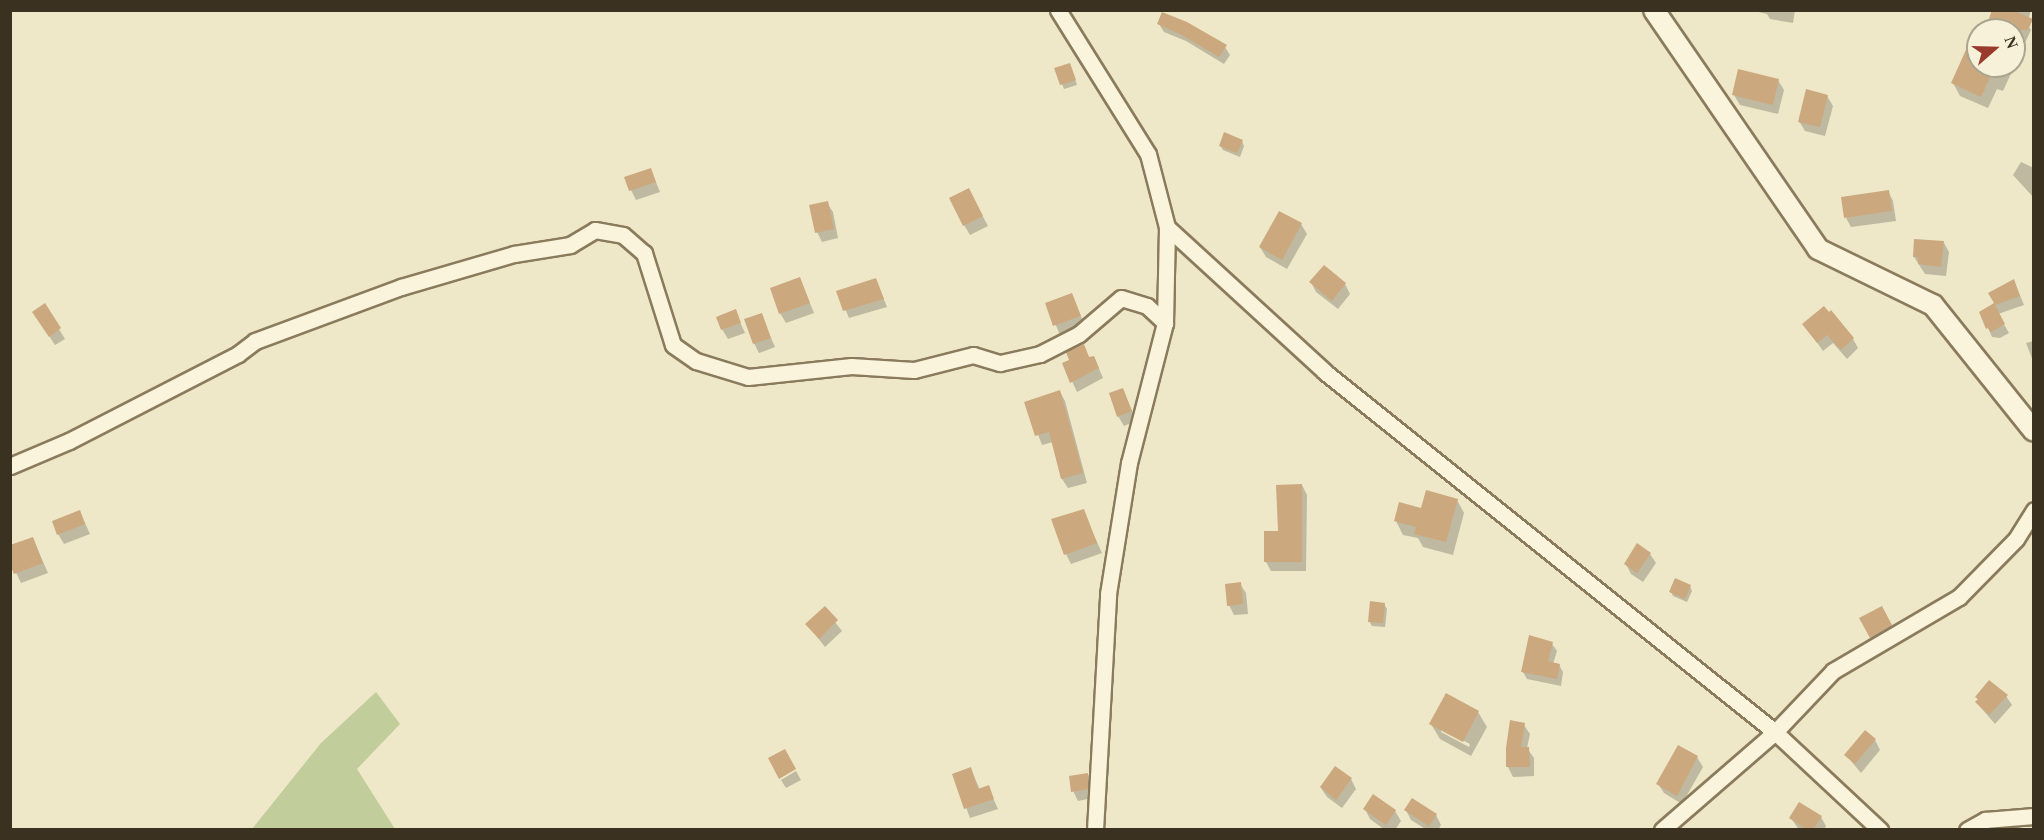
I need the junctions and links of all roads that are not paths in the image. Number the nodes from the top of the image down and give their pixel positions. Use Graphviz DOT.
graph roads {
  1 [pos="1058,10"];
  2 [pos="1654,10"];
  3 [pos="1167,227"];
  4 [pos="1165,323"];
  5 [pos="2034,431"];
  6 [pos="10,466"];
  7 [pos="2034,510"];
  8 [pos="1775,732"];
  9 [pos="2034,816"];
  10 [pos="1095,830"];
  11 [pos="1662,830"];
  12 [pos="1880,830"];
  13 [pos="1967,830"];
  1 -- 3 [label="street"];
  2 -- 5 [label="street"];
  3 -- 4 [label="street"];
  3 -- 8 [label="street"];
  4 -- 6 [label="street"];
  4 -- 10 [label="street"];
  7 -- 8 [label="street"];
  8 -- 11 [label="street"];
  8 -- 12 [label="street"];
  9 -- 13 [label="street"];
}
